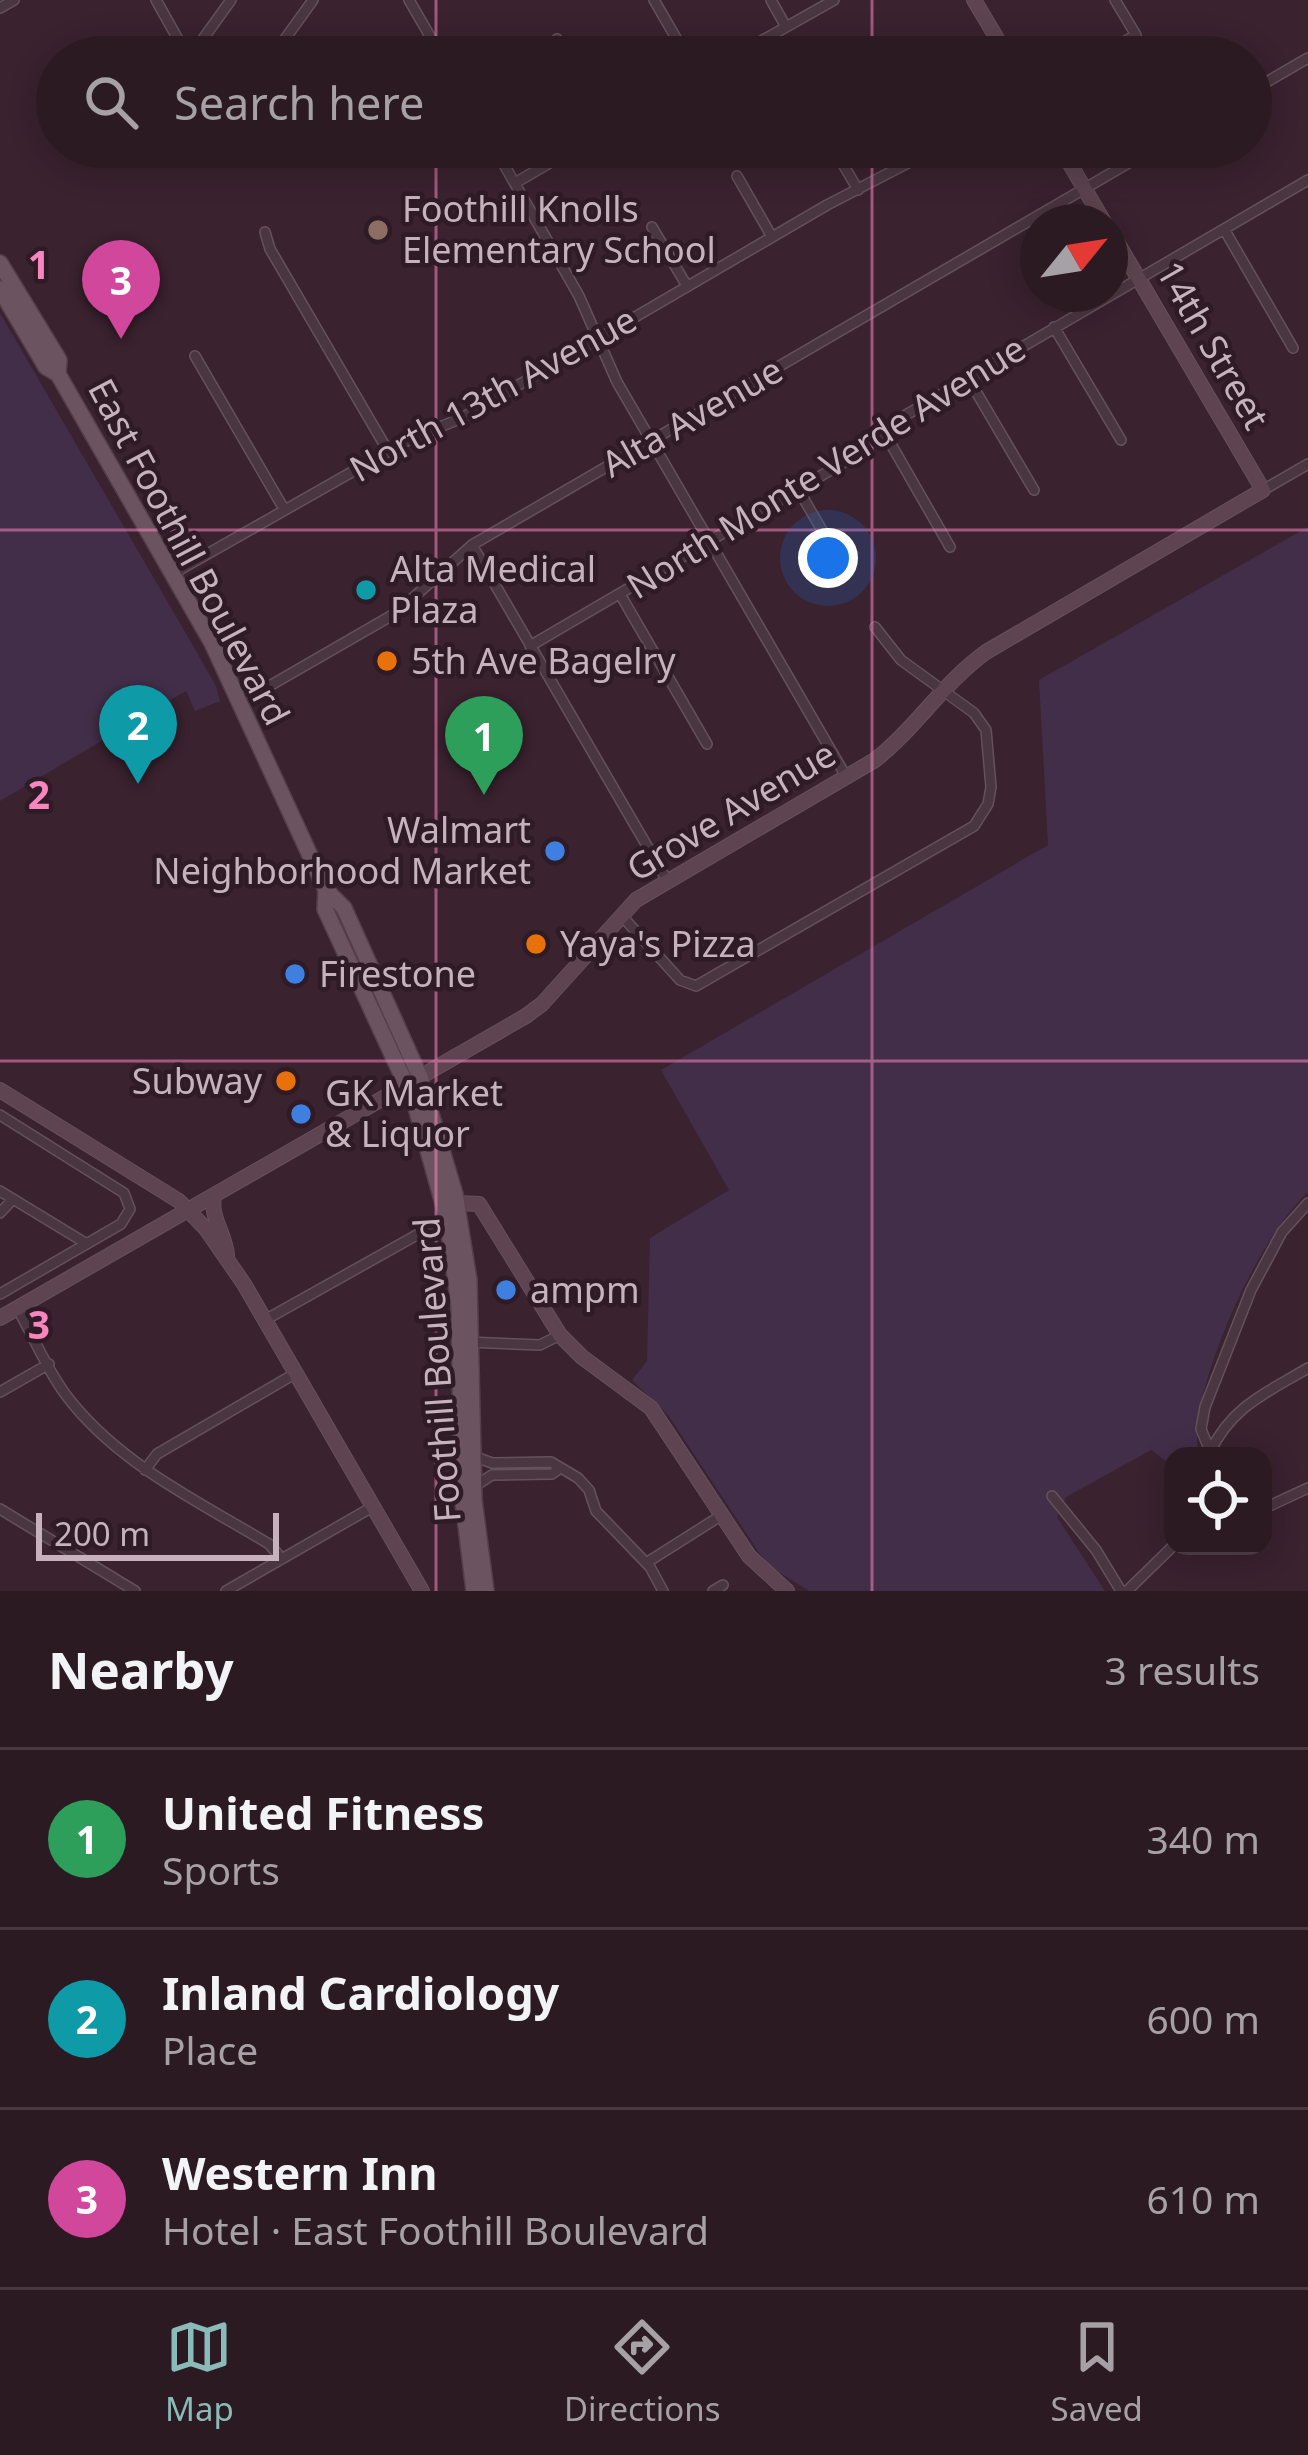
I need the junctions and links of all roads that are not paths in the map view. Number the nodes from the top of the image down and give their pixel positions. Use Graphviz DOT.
graph roads {
  1 [pos="14,0"];
  2 [pos="157,0"];
  3 [pos="232,0"];
  4 [pos="313,0"];
  5 [pos="653,0"];
  6 [pos="771,0"];
  7 [pos="834,0"];
  8 [pos="974,0"];
  9 [pos="1115,0"];
  10 [pos="413,2"];
  11 [pos="0,8"];
  12 [pos="786,27"];
  13 [pos="177,36"];
  14 [pos="205,36"];
  15 [pos="287,36"];
  16 [pos="431,36"];
  17 [pos="674,36"];
  18 [pos="770,36"];
  19 [pos="995,36"];
  20 [pos="1134,36"];
  21 [pos="1308,58"];
  22 [pos="1272,79"];
  23 [pos="507,168"];
  24 [pos="540,168"];
  25 [pos="845,168"];
  26 [pos="899,168"];
  27 [pos="1072,168"];
  28 [pos="1120,168"];
  29 [pos="737,176"];
  30 [pos="1308,180"];
  31 [pos="515,182"];
  32 [pos="1084,189"];
  33 [pos="857,190"];
  34 [pos="1093,204"];
  35 [pos="652,227"];
  36 [pos="1224,229"];
  37 [pos="265,232"];
  38 [pos="772,237"];
  39 [pos="1128,260"];
  40 [pos="0,263"];
  41 [pos="1139,278"];
  42 [pos="687,286"];
  43 [pos="0,290"];
  44 [pos="1054,327"];
  45 [pos="596,339"];
  46 [pos="1293,348"];
  47 [pos="195,356"];
  48 [pos="58,374"];
  49 [pos="968,378"];
  50 [pos="884,432"];
  51 [pos="652,440"];
  52 [pos="1120,440"];
  53 [pos="388,451"];
  54 [pos="1308,464"];
  55 [pos="798,489"];
  56 [pos="1034,490"];
  57 [pos="1263,490"];
  58 [pos="284,509"];
  59 [pos="711,540"];
  60 [pos="472,545"];
  61 [pos="950,548"];
  62 [pos="834,551"];
  63 [pos="174,573"];
  64 [pos="620,594"];
  65 [pos="875,627"];
  66 [pos="530,646"];
  67 [pos="942,691"];
  68 [pos="240,703"];
  69 [pos="707,744"];
  70 [pos="847,778"];
  71 [pos="668,882"];
  72 [pos="621,915"];
  73 [pos="413,1081"];
  74 [pos="0,1090"];
  75 [pos="0,1115"];
  76 [pos="0,1191"];
  77 [pos="214,1196"];
  78 [pos="14,1199"];
  79 [pos="1308,1203"];
  80 [pos="189,1210"];
  81 [pos="452,1210"];
  82 [pos="0,1213"];
  83 [pos="87,1244"];
  84 [pos="227,1255"];
  85 [pos="0,1294"];
  86 [pos="17,1308"];
  87 [pos="0,1318"];
  88 [pos="265,1320"];
  89 [pos="560,1335"];
  90 [pos="466,1342"];
  91 [pos="49,1364"];
  92 [pos="1308,1368"];
  93 [pos="296,1373"];
  94 [pos="0,1392"];
  95 [pos="1207,1447"];
  96 [pos="1212,1447"];
  97 [pos="472,1456"];
  98 [pos="146,1469"];
  99 [pos="492,1469"];
  100 [pos="473,1487"];
  101 [pos="1308,1488"];
  102 [pos="1052,1496"];
  103 [pos="1272,1505"];
  104 [pos="374,1506"];
  105 [pos="0,1509"];
  106 [pos="722,1515"];
  107 [pos="1164,1554"];
  108 [pos="282,1559"];
  109 [pos="646,1563"];
  110 [pos="134,1591"];
  111 [pos="226,1591"];
  112 [pos="422,1591"];
  113 [pos="474,1591"];
  114 [pos="486,1591"];
  115 [pos="663,1591"];
  116 [pos="787,1591"];
  117 [pos="1124,1591"];
  1 -- 11 [label="street"];
  2 -- 13 [label="street"];
  3 -- 14 [label="street"];
  4 -- 15 [label="street"];
  5 -- 17 [label="street"];
  6 -- 12 [label="street"];
  7 -- 12 [label="street"];
  8 -- 19 [label="street"];
  9 -- 20 [label="street"];
  10 -- 16 [label="street"];
  12 -- 18 [label="street"];
  21 -- 22 [label="street"];
  23 -- 31 [label="street"];
  24 -- 31 [label="street"];
  25 -- 33 [label="street"];
  26 -- 33 [label="street, North 13th Avenue"];
  27 -- 32 [label="street"];
  28 -- 32 [label="street, Alta Avenue"];
  29 -- 38 [label="street"];
  30 -- 36 [label="street, North Monte Verde Avenue"];
  31 -- 45 [label="street"];
  32 -- 34 [label="street"];
  32 -- 51 [label="street, Alta Avenue"];
  33 -- 38 [label="street, North 13th Avenue"];
  35 -- 42 [label="street"];
  36 -- 41 [label="street, North Monte Verde Avenue"];
  36 -- 46 [label="street"];
  37 -- 53 [label="street"];
  38 -- 42 [label="street, North 13th Avenue"];
  39 -- 41 [label="street, 14th Street"];
  40 -- 48 [label="main road, East Foothill Boulevard"];
  41 -- 44 [label="street, North Monte Verde Avenue"];
  41 -- 57 [label="street, 14th Street"];
  42 -- 45 [label="street, North 13th Avenue"];
  43 -- 48 [label="main road, East Foothill Boulevard"];
  44 -- 49 [label="street, North Monte Verde Avenue"];
  44 -- 52 [label="street"];
  45 -- 51 [label="street"];
  45 -- 53 [label="street, North 13th Avenue"];
  47 -- 58 [label="street"];
  48 -- 63 [label="main road, East Foothill Boulevard"];
  49 -- 50 [label="street, North Monte Verde Avenue"];
  49 -- 56 [label="street"];
  50 -- 55 [label="street, North Monte Verde Avenue"];
  50 -- 61 [label="street"];
  51 -- 59 [label="street"];
  51 -- 60 [label="street, Alta Avenue"];
  53 -- 58 [label="street, North 13th Avenue"];
  54 -- 57 [label="street, Grove Avenue"];
  55 -- 59 [label="street, North Monte Verde Avenue"];
  55 -- 62 [label="street"];
  57 -- 67 [label="street, Grove Avenue"];
  58 -- 63 [label="street, North 13th Avenue"];
  59 -- 64 [label="street, North Monte Verde Avenue"];
  59 -- 70 [label="street"];
  60 -- 66 [label="street"];
  60 -- 68 [label="street, Alta Avenue"];
  63 -- 68 [label="main road, East Foothill Boulevard"];
  64 -- 66 [label="street, North Monte Verde Avenue"];
  64 -- 69 [label="street"];
  65 -- 67 [label="street"];
  66 -- 71 [label="street"];
  67 -- 70 [label="street, Grove Avenue"];
  67 -- 72 [label="street"];
  68 -- 73 [label="main road, East Foothill Boulevard"];
  70 -- 71 [label="street, Grove Avenue"];
  71 -- 72 [label="street, Grove Avenue"];
  72 -- 73 [label="street, Grove Avenue"];
  73 -- 77 [label="street, Grove Avenue"];
  73 -- 81 [label="main road, Foothill Boulevard"];
  74 -- 80 [label="street"];
  75 -- 83 [label="street"];
  76 -- 78 [label="street"];
  77 -- 80 [label="street, Grove Avenue"];
  77 -- 84 [label="street"];
  78 -- 82 [label="street"];
  78 -- 83 [label="street"];
  79 -- 95 [label="street"];
  80 -- 84 [label="street"];
  80 -- 86 [label="street, Grove Avenue"];
  81 -- 88 [label="street"];
  81 -- 89 [label="street"];
  81 -- 90 [label="main road, Foothill Boulevard"];
  83 -- 85 [label="street"];
  84 -- 88 [label="street"];
  86 -- 87 [label="street, Grove Avenue"];
  86 -- 91 [label="street"];
  88 -- 93 [label="street"];
  89 -- 90 [label="street"];
  89 -- 106 [label="street"];
  90 -- 97 [label="main road, Foothill Boulevard"];
  90 -- 113 [label="main road, Foothill Boulevard"];
  91 -- 94 [label="street"];
  91 -- 98 [label="street"];
  92 -- 96 [label="street"];
  93 -- 98 [label="street"];
  93 -- 104 [label="street"];
  97 -- 99 [label="street"];
  97 -- 100 [label="main road, Foothill Boulevard"];
  98 -- 108 [label="street"];
  99 -- 100 [label="street"];
  99 -- 109 [label="street"];
  100 -- 114 [label="main road, Foothill Boulevard"];
  101 -- 103 [label="street"];
  102 -- 117 [label="street"];
  104 -- 108 [label="street"];
  104 -- 112 [label="street"];
  105 -- 110 [label="street"];
  106 -- 109 [label="street"];
  106 -- 116 [label="street"];
  107 -- 117 [label="street"];
  108 -- 111 [label="street"];
  109 -- 115 [label="street"];
}
